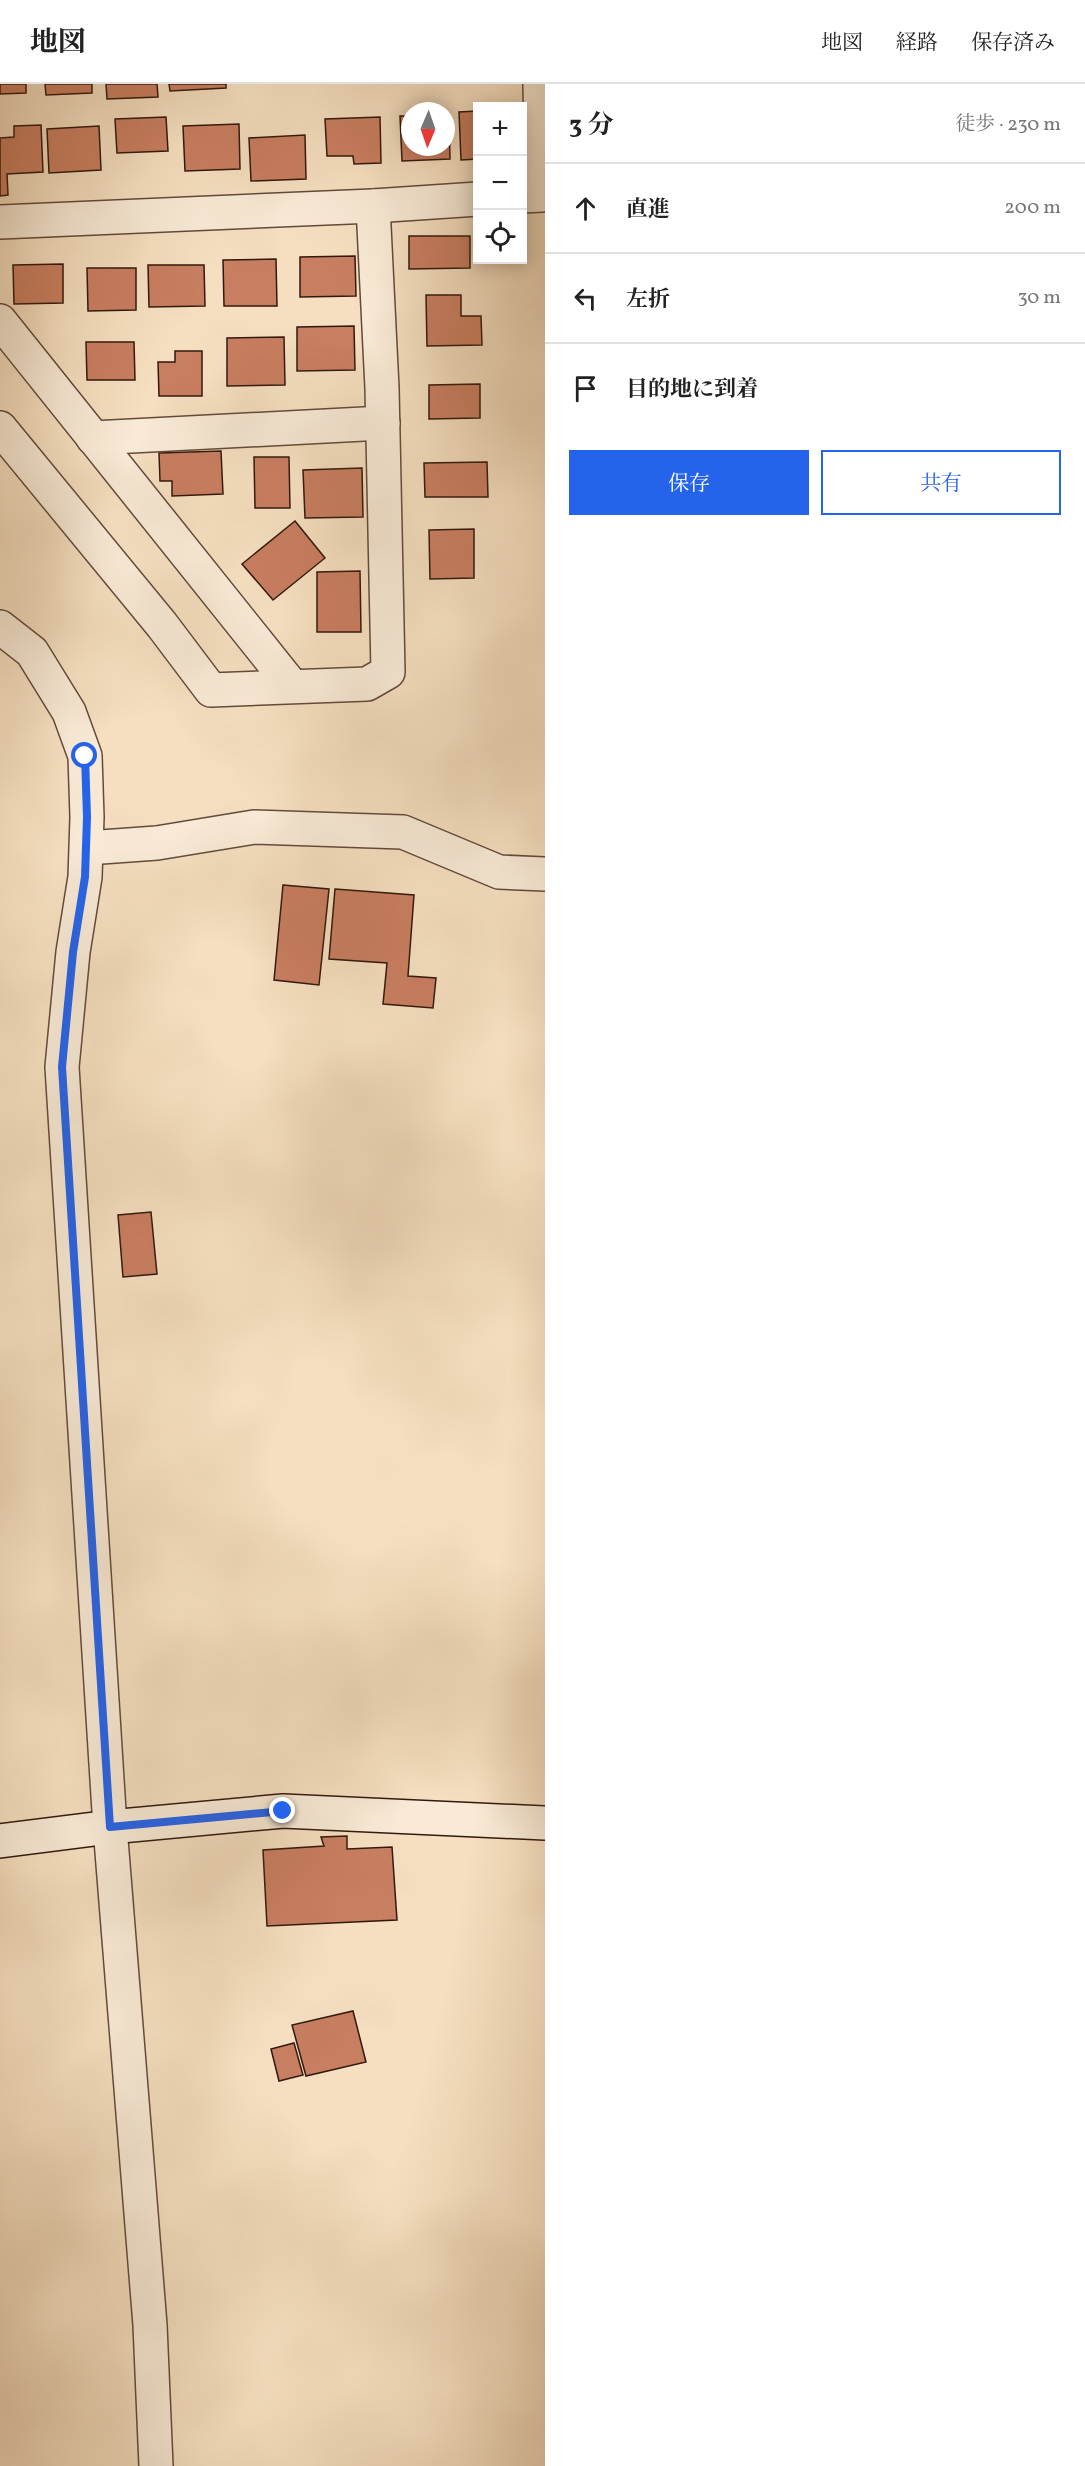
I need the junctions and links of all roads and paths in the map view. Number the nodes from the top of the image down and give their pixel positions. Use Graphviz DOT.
graph roads {
  1 [pos="540,84"];
  2 [pos="527,196"];
  3 [pos="473,199"];
  4 [pos="373,206"];
  5 [pos="0,222"];
  6 [pos="0,321"];
  7 [pos="383,423"];
  8 [pos="0,428"];
  9 [pos="93,438"];
  10 [pos="0,627"];
  11 [pos="292,686"];
  12 [pos="87,848"];
  13 [pos="545,874"];
  14 [pos="535,1822"];
  15 [pos="110,1827"];
  16 [pos="0,1841"];
  17 [pos="156,2466"];
  1 -- 2 [label="street"];
  3 -- 4 [label="street"];
  4 -- 5 [label="street"];
  4 -- 7 [label="street"];
  6 -- 9 [label="street"];
  7 -- 9 [label="street"];
  7 -- 11 [label="street"];
  8 -- 11 [label="street"];
  9 -- 11 [label="street"];
  10 -- 12 [label="street"];
  12 -- 13 [label="street"];
  12 -- 15 [label="street"];
  14 -- 15 [label="street"];
  15 -- 16 [label="street"];
  15 -- 17 [label="street"];
}
